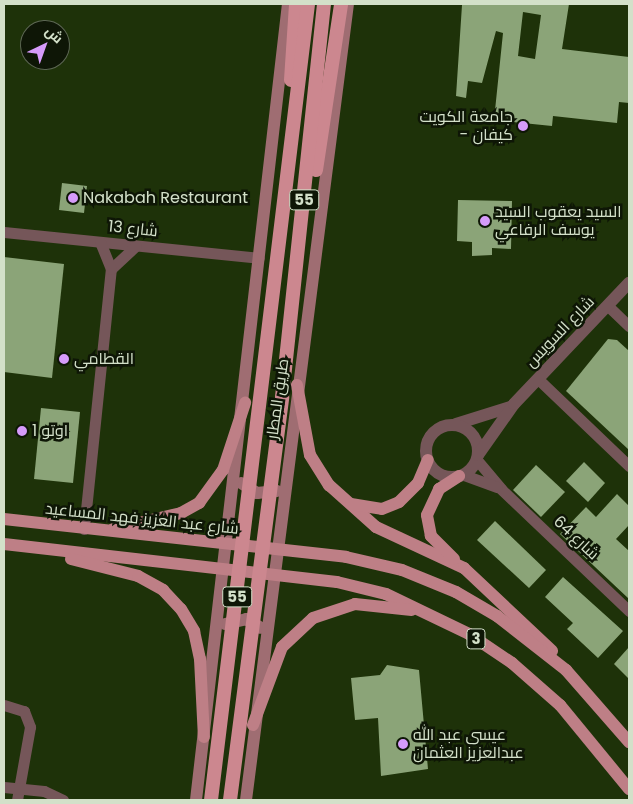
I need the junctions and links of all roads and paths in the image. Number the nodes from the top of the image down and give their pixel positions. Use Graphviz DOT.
graph roads {
  1 [pos="288,4"];
  2 [pos="296,4"];
  3 [pos="308,4"];
  4 [pos="324,4"];
  5 [pos="340,4"];
  6 [pos="348,4"];
  7 [pos="289,183"];
  8 [pos="304,196"];
  9 [pos="4,232"];
  10 [pos="100,242"];
  11 [pos="136,246"];
  12 [pos="259,258"];
  13 [pos="111,269"];
  14 [pos="629,283"];
  15 [pos="608,306"];
  16 [pos="629,326"];
  17 [pos="538,380"];
  18 [pos="297,385"];
  19 [pos="245,403"];
  20 [pos="514,404"];
  21 [pos="449,425"];
  22 [pos="477,457"];
  23 [pos="428,460"];
  24 [pos="629,466"];
  25 [pos="237,474"];
  26 [pos="461,476"];
  27 [pos="284,487"];
  28 [pos="501,489"];
  29 [pos="347,503"];
  30 [pos="4,519"];
  31 [pos="84,529"];
  32 [pos="104,531"];
  33 [pos="4,544"];
  34 [pos="18,545"];
  35 [pos="228,545"];
  36 [pos="276,550"];
  37 [pos="464,568"];
  38 [pos="224,572"];
  39 [pos="273,577"];
  40 [pos="629,611"];
  41 [pos="431,614"];
  42 [pos="217,634"];
  43 [pos="266,636"];
  44 [pos="566,670"];
  45 [pos="4,705"];
  46 [pos="253,725"];
  47 [pos="204,737"];
  48 [pos="629,742"];
  49 [pos="4,787"];
  50 [pos="629,789"];
  51 [pos="18,795"];
  52 [pos="63,800"];
  53 [pos="196,800"];
  54 [pos="211,800"];
  55 [pos="230,800"];
  56 [pos="246,800"];
  1 -- 12 [label="main road, طريق المطار"];
  2 -- 7 [label="highway"];
  3 -- 7 [label="highway, طريق المطار / 55"];
  4 -- 8 [label="highway, طريق المطار / 55"];
  5 -- 8 [label="highway"];
  6 -- 18 [label="main road, طريق المطار"];
  7 -- 54 [label="highway, طريق المطار / 55"];
  8 -- 55 [label="highway, طريق المطار / 55"];
  9 -- 10 [label="street, شارع 13"];
  10 -- 11 [label="street, شارع 13"];
  10 -- 13 [label="street"];
  11 -- 12 [label="street, شارع 13"];
  11 -- 13 [label="street"];
  12 -- 19 [label="main road, طريق المطار"];
  13 -- 31 [label="street"];
  14 -- 15 [label="street, شارع السويس"];
  15 -- 16 [label="street"];
  15 -- 17 [label="street, شارع السويس"];
  17 -- 20 [label="street, شارع السويس"];
  17 -- 24 [label="street"];
  18 -- 27 [label="main road, طريق المطار"];
  18 -- 29 [label="main road"];
  19 -- 25 [label="main road, طريق المطار"];
  19 -- 32 [label="main road"];
  20 -- 21 [label="street, شارع السويس"];
  20 -- 22 [label="street, شارع السويس"];
  21 -- 22 [label="street"];
  21 -- 23 [label="street"];
  22 -- 26 [label="street"];
  22 -- 28 [label="street, شارع 64"];
  23 -- 26 [label="street"];
  23 -- 29 [label="main road"];
  25 -- 27 [label="main road"];
  25 -- 35 [label="main road, طريق المطار"];
  26 -- 28 [label="street, شارع 64"];
  26 -- 37 [label="main road"];
  27 -- 36 [label="main road, طريق المطار"];
  28 -- 40 [label="street, شارع 64"];
  29 -- 37 [label="main road"];
  30 -- 31 [label="main road, شارع عبد العزيز فهد المساعيد / 3"];
  31 -- 32 [label="main road, شارع عبد العزيز فهد المساعيد / 3"];
  32 -- 35 [label="main road, شارع عبد العزيز فهد المساعيد / 3"];
  33 -- 34 [label="main road, 3"];
  34 -- 38 [label="main road, 3"];
  34 -- 47 [label="main road"];
  35 -- 36 [label="main road, شارع عبد العزيز فهد المساعيد / 3"];
  35 -- 38 [label="main road, طريق المطار"];
  36 -- 39 [label="main road, طريق المطار"];
  36 -- 44 [label="main road, 3"];
  37 -- 44 [label="main road"];
  38 -- 39 [label="main road, 3"];
  38 -- 42 [label="main road, طريق المطار"];
  39 -- 41 [label="main road, 3"];
  39 -- 43 [label="main road, طريق المطار"];
  41 -- 46 [label="main road, 3"];
  41 -- 50 [label="main road, 3"];
  42 -- 43 [label="main road"];
  42 -- 47 [label="main road, طريق المطار"];
  43 -- 46 [label="main road, طريق المطار"];
  44 -- 48 [label="main road, 3"];
  45 -- 51 [label="street"];
  46 -- 56 [label="main road, طريق المطار"];
  47 -- 53 [label="main road, طريق المطار"];
  49 -- 51 [label="street"];
  51 -- 52 [label="street"];
}
